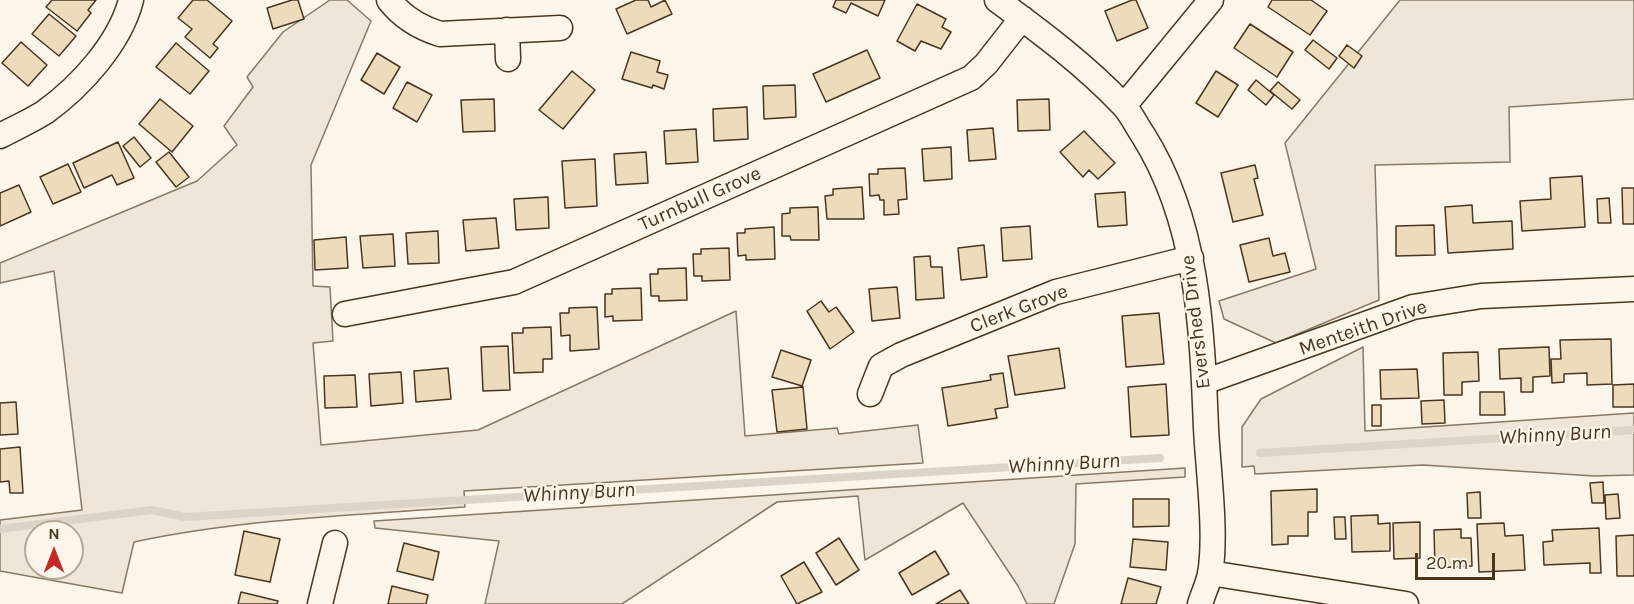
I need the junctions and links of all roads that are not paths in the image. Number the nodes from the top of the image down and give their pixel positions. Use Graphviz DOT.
graph roads {
  1 [pos="131,0"];
  2 [pos="389,0"];
  3 [pos="997,0"];
  4 [pos="1211,0"];
  5 [pos="1022,18"];
  6 [pos="560,28"];
  7 [pos="507,30"];
  8 [pos="508,59"];
  9 [pos="1124,106"];
  10 [pos="0,136"];
  11 [pos="1191,258"];
  12 [pos="1634,289"];
  13 [pos="345,314"];
  14 [pos="1204,382"];
  15 [pos="870,394"];
  16 [pos="335,543"];
  17 [pos="1210,573"];
  18 [pos="320,604"];
  19 [pos="1200,604"];
  20 [pos="1406,604"];
  1 -- 10 [label="street"];
  2 -- 7 [label="street"];
  3 -- 5 [label="street, Evershed Drive"];
  4 -- 9 [label="street"];
  5 -- 9 [label="street, Evershed Drive"];
  5 -- 13 [label="street, Turnbull Grove"];
  6 -- 7 [label="street"];
  7 -- 8 [label="street"];
  9 -- 11 [label="street, Evershed Drive"];
  11 -- 14 [label="street, Evershed Drive"];
  11 -- 15 [label="street, Clerk Grove"];
  12 -- 14 [label="street, Menteith Drive"];
  14 -- 17 [label="street, Evershed Drive"];
  16 -- 18 [label="street"];
  17 -- 19 [label="street, Evershed Drive"];
  17 -- 20 [label="street"];
}
